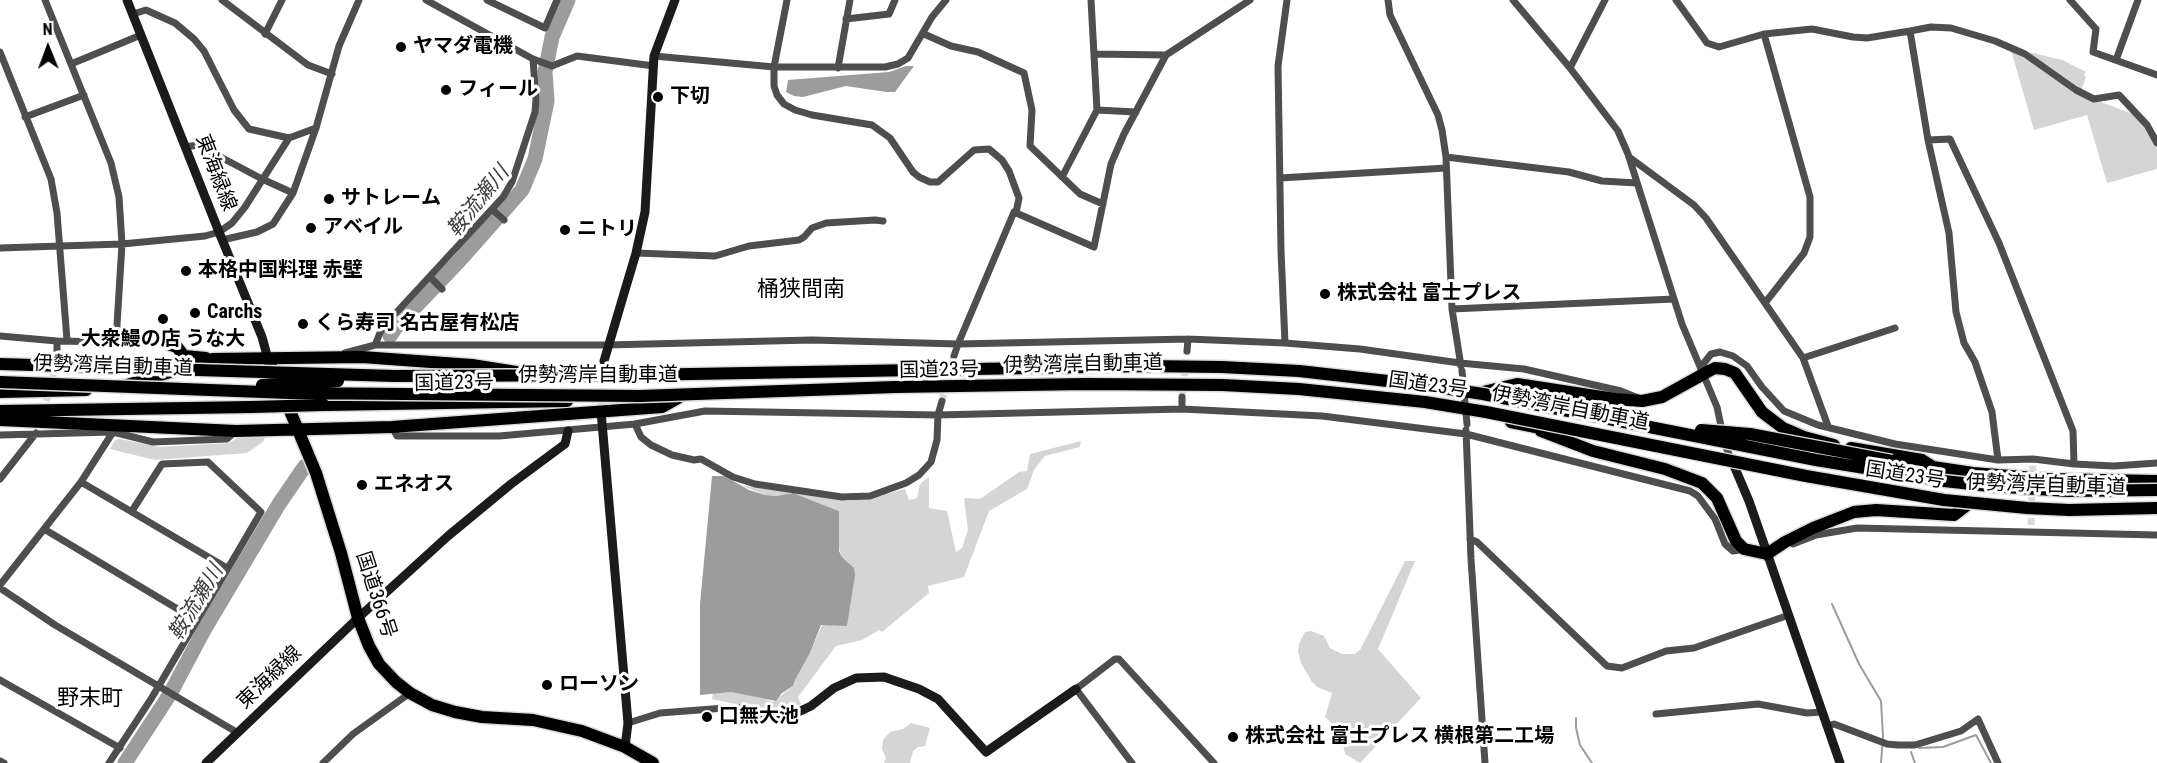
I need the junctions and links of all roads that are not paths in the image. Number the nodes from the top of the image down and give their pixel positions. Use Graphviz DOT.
graph roads {
  1 [pos="45,0"];
  2 [pos="127,0"];
  3 [pos="222,0"];
  4 [pos="282,0"];
  5 [pos="359,0"];
  6 [pos="426,0"];
  7 [pos="487,0"];
  8 [pos="557,0"];
  9 [pos="675,0"];
  10 [pos="788,0"];
  11 [pos="850,0"];
  12 [pos="895,0"];
  13 [pos="946,0"];
  14 [pos="1091,0"];
  15 [pos="1250,0"];
  16 [pos="1287,0"];
  17 [pos="1388,0"];
  18 [pos="1513,0"];
  19 [pos="1521,0"];
  20 [pos="1605,0"];
  21 [pos="1676,0"];
  22 [pos="2070,0"];
  23 [pos="2138,0"];
  24 [pos="1520,8"];
  25 [pos="133,14"];
  26 [pos="846,19"];
  27 [pos="1910,31"];
  28 [pos="141,34"];
  29 [pos="265,34"];
  30 [pos="924,34"];
  31 [pos="1764,34"];
  32 [pos="0,52"];
  33 [pos="1094,54"];
  34 [pos="1166,55"];
  35 [pos="533,60"];
  36 [pos="2116,60"];
  37 [pos="654,61"];
  38 [pos="71,64"];
  39 [pos="2,66"];
  40 [pos="774,67"];
  41 [pos="838,68"];
  42 [pos="1570,68"];
  43 [pos="2156,73"];
  44 [pos="332,74"];
  45 [pos="84,95"];
  46 [pos="1097,110"];
  47 [pos="1136,112"];
  48 [pos="26,117"];
  49 [pos="316,128"];
  50 [pos="289,138"];
  51 [pos="1928,140"];
  52 [pos="2157,143"];
  53 [pos="186,147"];
  54 [pos="1629,157"];
  55 [pos="1446,158"];
  56 [pos="1446,168"];
  57 [pos="1062,177"];
  58 [pos="1280,178"];
  59 [pos="262,179"];
  60 [pos="1637,183"];
  61 [pos="293,193"];
  62 [pos="1104,204"];
  63 [pos="495,212"];
  64 [pos="1016,213"];
  65 [pos="504,220"];
  66 [pos="883,221"];
  67 [pos="220,236"];
  68 [pos="122,244"];
  69 [pos="60,247"];
  70 [pos="0,248"];
  71 [pos="636,253"];
  72 [pos="433,280"];
  73 [pos="442,289"];
  74 [pos="1674,299"];
  75 [pos="1765,303"];
  76 [pos="1452,309"];
  77 [pos="1895,328"];
  78 [pos="0,336"];
  79 [pos="1188,339"];
  80 [pos="67,340"];
  81 [pos="57,341"];
  82 [pos="116,341"];
  83 [pos="165,343"];
  84 [pos="1285,343"];
  85 [pos="958,344"];
  86 [pos="375,345"];
  87 [pos="607,345"];
  88 [pos="1187,351"];
  89 [pos="57,354"];
  90 [pos="954,356"];
  91 [pos="329,357"];
  92 [pos="1803,358"];
  93 [pos="213,359"];
  94 [pos="268,359"];
  95 [pos="604,361"];
  96 [pos="1460,363"];
  97 [pos="0,364"];
  98 [pos="529,374"];
  99 [pos="1702,374"];
  100 [pos="0,382"];
  101 [pos="110,390"];
  102 [pos="0,392"];
  103 [pos="1483,392"];
  104 [pos="1182,397"];
  105 [pos="678,398"];
  106 [pos="942,401"];
  107 [pos="1642,401"];
  108 [pos="1182,409"];
  109 [pos="0,411"];
  110 [pos="601,411"];
  111 [pos="938,415"];
  112 [pos="0,420"];
  113 [pos="635,424"];
  114 [pos="1828,426"];
  115 [pos="392,427"];
  116 [pos="1528,427"];
  117 [pos="602,428"];
  118 [pos="297,429"];
  119 [pos="236,431"];
  120 [pos="568,431"];
  121 [pos="112,432"];
  122 [pos="36,433"];
  123 [pos="1466,434"];
  124 [pos="0,435"];
  125 [pos="1998,460"];
  126 [pos="1732,461"];
  127 [pos="2074,464"];
  128 [pos="2157,464"];
  129 [pos="1933,467"];
  130 [pos="0,479"];
  131 [pos="2157,481"];
  132 [pos="81,482"];
  133 [pos="2157,490"];
  134 [pos="1967,506"];
  135 [pos="2157,510"];
  136 [pos="132,511"];
  137 [pos="44,529"];
  138 [pos="2157,535"];
  139 [pos="1470,539"];
  140 [pos="1744,549"];
  141 [pos="1767,554"];
  142 [pos="227,568"];
  143 [pos="0,586"];
  144 [pos="1789,615"];
  145 [pos="358,618"];
  146 [pos="196,620"];
  147 [pos="0,680"];
  148 [pos="162,687"];
  149 [pos="1076,689"];
  150 [pos="410,693"];
  151 [pos="739,709"];
  152 [pos="1822,712"];
  153 [pos="1656,714"];
  154 [pos="628,723"];
  155 [pos="1827,726"];
  156 [pos="238,733"];
  157 [pos="625,747"];
  158 [pos="120,748"];
  159 [pos="109,763"];
  160 [pos="206,763"];
  161 [pos="323,763"];
  162 [pos="653,763"];
  163 [pos="1132,763"];
  164 [pos="1215,763"];
  165 [pos="1485,763"];
  166 [pos="1840,763"];
  167 [pos="1998,763"];
  1 -- 38 [label="street"];
  2 -- 25 [label="street, 東海緑線"];
  3 -- 29 [label="street"];
  4 -- 29 [label="street"];
  5 -- 44 [label="street"];
  6 -- 35 [label="street"];
  7 -- 8 [label="street"];
  9 -- 37 [label="street"];
  10 -- 40 [label="street"];
  11 -- 26 [label="street"];
  12 -- 26 [label="street"];
  13 -- 30 [label="street"];
  14 -- 33 [label="street"];
  15 -- 34 [label="street"];
  16 -- 58 [label="street"];
  17 -- 55 [label="street"];
  18 -- 24 [label="street"];
  19 -- 24 [label="street"];
  20 -- 42 [label="street"];
  21 -- 31 [label="street"];
  22 -- 36 [label="street"];
  23 -- 36 [label="street"];
  24 -- 42 [label="street"];
  25 -- 28 [label="street, 東海緑線"];
  25 -- 50 [label="street"];
  26 -- 41 [label="street"];
  27 -- 31 [label="street"];
  27 -- 51 [label="street"];
  27 -- 52 [label="street"];
  28 -- 38 [label="street"];
  28 -- 53 [label="street, 東海緑線"];
  29 -- 44 [label="street"];
  30 -- 41 [label="street"];
  30 -- 57 [label="street"];
  31 -- 75 [label="street"];
  32 -- 39 [label="street"];
  33 -- 34 [label="street"];
  33 -- 46 [label="street"];
  34 -- 47 [label="street"];
  35 -- 37 [label="street"];
  35 -- 86 [label="street"];
  36 -- 43 [label="street"];
  37 -- 40 [label="street"];
  37 -- 71 [label="street"];
  38 -- 45 [label="street"];
  39 -- 48 [label="street"];
  40 -- 41 [label="street"];
  40 -- 64 [label="street"];
  42 -- 54 [label="street"];
  44 -- 49 [label="street"];
  45 -- 48 [label="street"];
  45 -- 68 [label="street"];
  46 -- 47 [label="street"];
  46 -- 57 [label="street"];
  47 -- 62 [label="street"];
  48 -- 69 [label="street"];
  49 -- 50 [label="street"];
  49 -- 61 [label="street"];
  50 -- 59 [label="street"];
  51 -- 125 [label="street"];
  51 -- 127 [label="street"];
  53 -- 59 [label="street"];
  53 -- 67 [label="street, 東海緑線"];
  54 -- 60 [label="street"];
  54 -- 75 [label="street"];
  55 -- 56 [label="street"];
  55 -- 60 [label="street"];
  56 -- 58 [label="street"];
  56 -- 76 [label="street"];
  57 -- 62 [label="street"];
  58 -- 84 [label="street"];
  59 -- 61 [label="street"];
  59 -- 67 [label="street"];
  60 -- 74 [label="street"];
  61 -- 67 [label="street"];
  62 -- 64 [label="street"];
  63 -- 65 [label="street"];
  64 -- 85 [label="street"];
  66 -- 71 [label="street"];
  67 -- 68 [label="street"];
  67 -- 94 [label="street, 東海緑線"];
  68 -- 69 [label="street"];
  68 -- 82 [label="street"];
  69 -- 70 [label="street"];
  69 -- 80 [label="street"];
  71 -- 87 [label="street"];
  72 -- 73 [label="street"];
  74 -- 76 [label="street"];
  74 -- 99 [label="street"];
  75 -- 92 [label="street"];
  76 -- 96 [label="street"];
  77 -- 92 [label="street"];
  78 -- 81 [label="street"];
  79 -- 84 [label="street"];
  79 -- 85 [label="street"];
  79 -- 88 [label="street"];
  80 -- 81 [label="street"];
  80 -- 82 [label="street"];
  81 -- 89 [label="street"];
  82 -- 83 [label="street"];
  83 -- 93 [label="highway"];
  84 -- 96 [label="street"];
  85 -- 87 [label="street"];
  85 -- 90 [label="street"];
  86 -- 87 [label="street"];
  86 -- 91 [label="street"];
  87 -- 95 [label="street"];
  91 -- 94 [label="highway"];
  91 -- 98 [label="highway"];
  92 -- 114 [label="street"];
  93 -- 94 [label="highway"];
  93 -- 101 [label="highway"];
  94 -- 118 [label="highway, 国道366号"];
  96 -- 107 [label="street"];
  96 -- 123 [label="street, bridge"];
  97 -- 133 [label="highway, 伊勢湾岸自動車道, bridge"];
  98 -- 101 [label="highway, 国道23号, bridge"];
  98 -- 103 [label="highway, 国道23号"];
  99 -- 107 [label="highway"];
  99 -- 114 [label="street"];
  99 -- 126 [label="street"];
  99 -- 129 [label="highway"];
  100 -- 135 [label="highway, 伊勢湾岸自動車道, bridge"];
  101 -- 102 [label="highway, 国道23号"];
  103 -- 107 [label="highway"];
  103 -- 129 [label="highway, 国道23号, bridge"];
  104 -- 108 [label="street"];
  105 -- 109 [label="highway, 国道23号, bridge"];
  105 -- 115 [label="highway"];
  105 -- 116 [label="highway, 国道23号"];
  106 -- 111 [label="street"];
  108 -- 111 [label="street"];
  108 -- 123 [label="street"];
  110 -- 117 [label="street"];
  111 -- 113 [label="street"];
  111 -- 113 [label="street"];
  112 -- 119 [label="highway"];
  113 -- 117 [label="street"];
  114 -- 125 [label="street"];
  115 -- 118 [label="highway"];
  115 -- 120 [label="street"];
  116 -- 134 [label="highway, 国道23号, bridge"];
  116 -- 140 [label="highway"];
  117 -- 120 [label="street"];
  117 -- 154 [label="street"];
  118 -- 119 [label="highway"];
  118 -- 145 [label="highway, 国道366号"];
  119 -- 121 [label="street"];
  120 -- 145 [label="street, 東海緑線"];
  121 -- 122 [label="street"];
  121 -- 132 [label="street"];
  122 -- 124 [label="street"];
  122 -- 130 [label="street"];
  123 -- 139 [label="street"];
  123 -- 140 [label="street"];
  125 -- 127 [label="street"];
  126 -- 141 [label="street"];
  127 -- 128 [label="street"];
  129 -- 131 [label="highway, 国道23号"];
  132 -- 136 [label="street"];
  132 -- 137 [label="street"];
  134 -- 135 [label="highway, 国道23号, bridge"];
  134 -- 141 [label="highway"];
  136 -- 142 [label="street"];
  136 -- 142 [label="street"];
  137 -- 143 [label="street"];
  137 -- 146 [label="street"];
  138 -- 141 [label="street"];
  139 -- 144 [label="street"];
  139 -- 165 [label="street"];
  140 -- 141 [label="highway"];
  141 -- 144 [label="street"];
  142 -- 146 [label="street"];
  143 -- 148 [label="street"];
  144 -- 152 [label="street"];
  145 -- 150 [label="highway, 国道366号"];
  145 -- 156 [label="street, 東海緑線"];
  146 -- 148 [label="street"];
  147 -- 158 [label="street"];
  148 -- 156 [label="street"];
  148 -- 158 [label="street"];
  149 -- 151 [label="street"];
  149 -- 163 [label="street"];
  149 -- 164 [label="street"];
  150 -- 157 [label="highway, 国道366号"];
  150 -- 161 [label="street"];
  151 -- 154 [label="street"];
  152 -- 153 [label="street"];
  152 -- 155 [label="street"];
  154 -- 157 [label="street"];
  155 -- 166 [label="street"];
  155 -- 167 [label="street"];
  156 -- 160 [label="street, 東海緑線"];
  157 -- 162 [label="highway, 国道366号"];
  158 -- 159 [label="street"];
}
